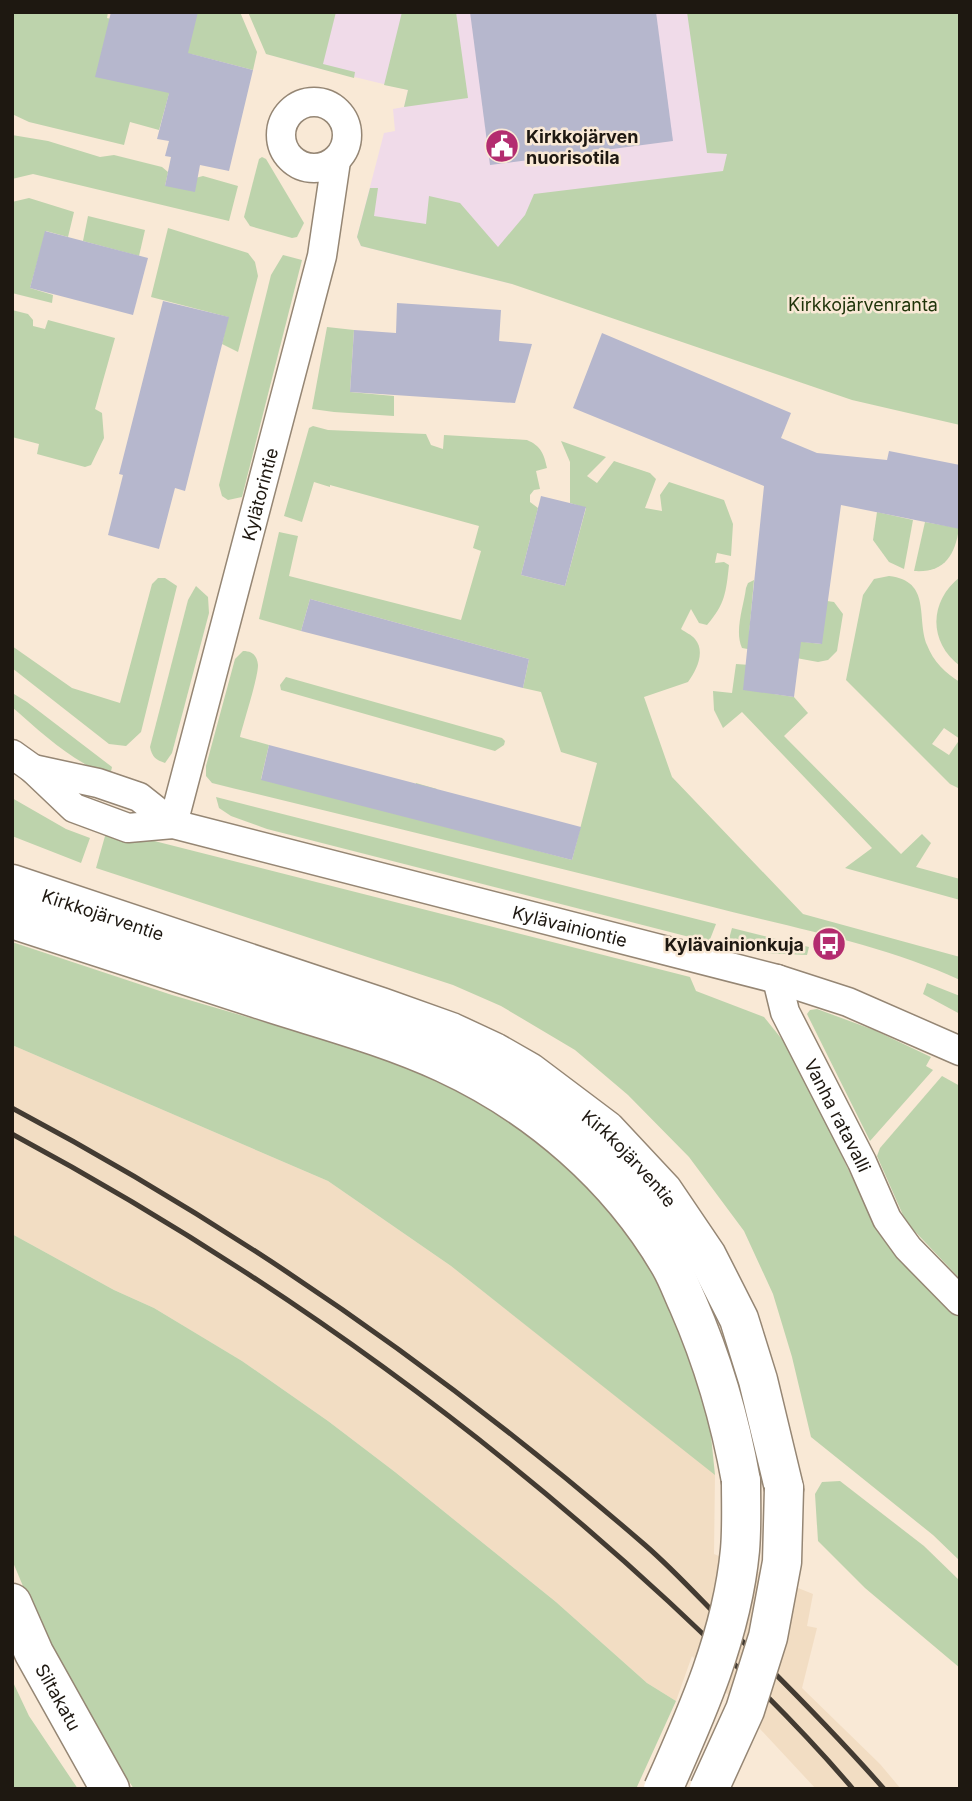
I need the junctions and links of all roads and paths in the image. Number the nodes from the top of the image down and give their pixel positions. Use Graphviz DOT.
graph roads {
  1 [pos="336,161"];
  2 [pos="23,762"];
  3 [pos="173,824"];
  4 [pos="12,884"];
  5 [pos="12,919"];
  6 [pos="777,979"];
  7 [pos="960,1051"];
  8 [pos="960,1301"];
  9 [pos="12,1604"];
  10 [pos="110,1789"];
  11 [pos="663,1789"];
  12 [pos="709,1789"];
  1 -- 3 [label="street, Kylätorintie"];
  2 -- 3 [label="street, Kylävainiontie"];
  3 -- 6 [label="street, Kylävainiontie"];
  4 -- 12 [label="main road, Kirkkojärventie, bridge"];
  5 -- 11 [label="main road, Kirkkojärventie, bridge"];
  6 -- 7 [label="street, Kylävainiontie"];
  6 -- 8 [label="street, Vanha ratavalli"];
  9 -- 10 [label="main road, Siltakatu"];
}
